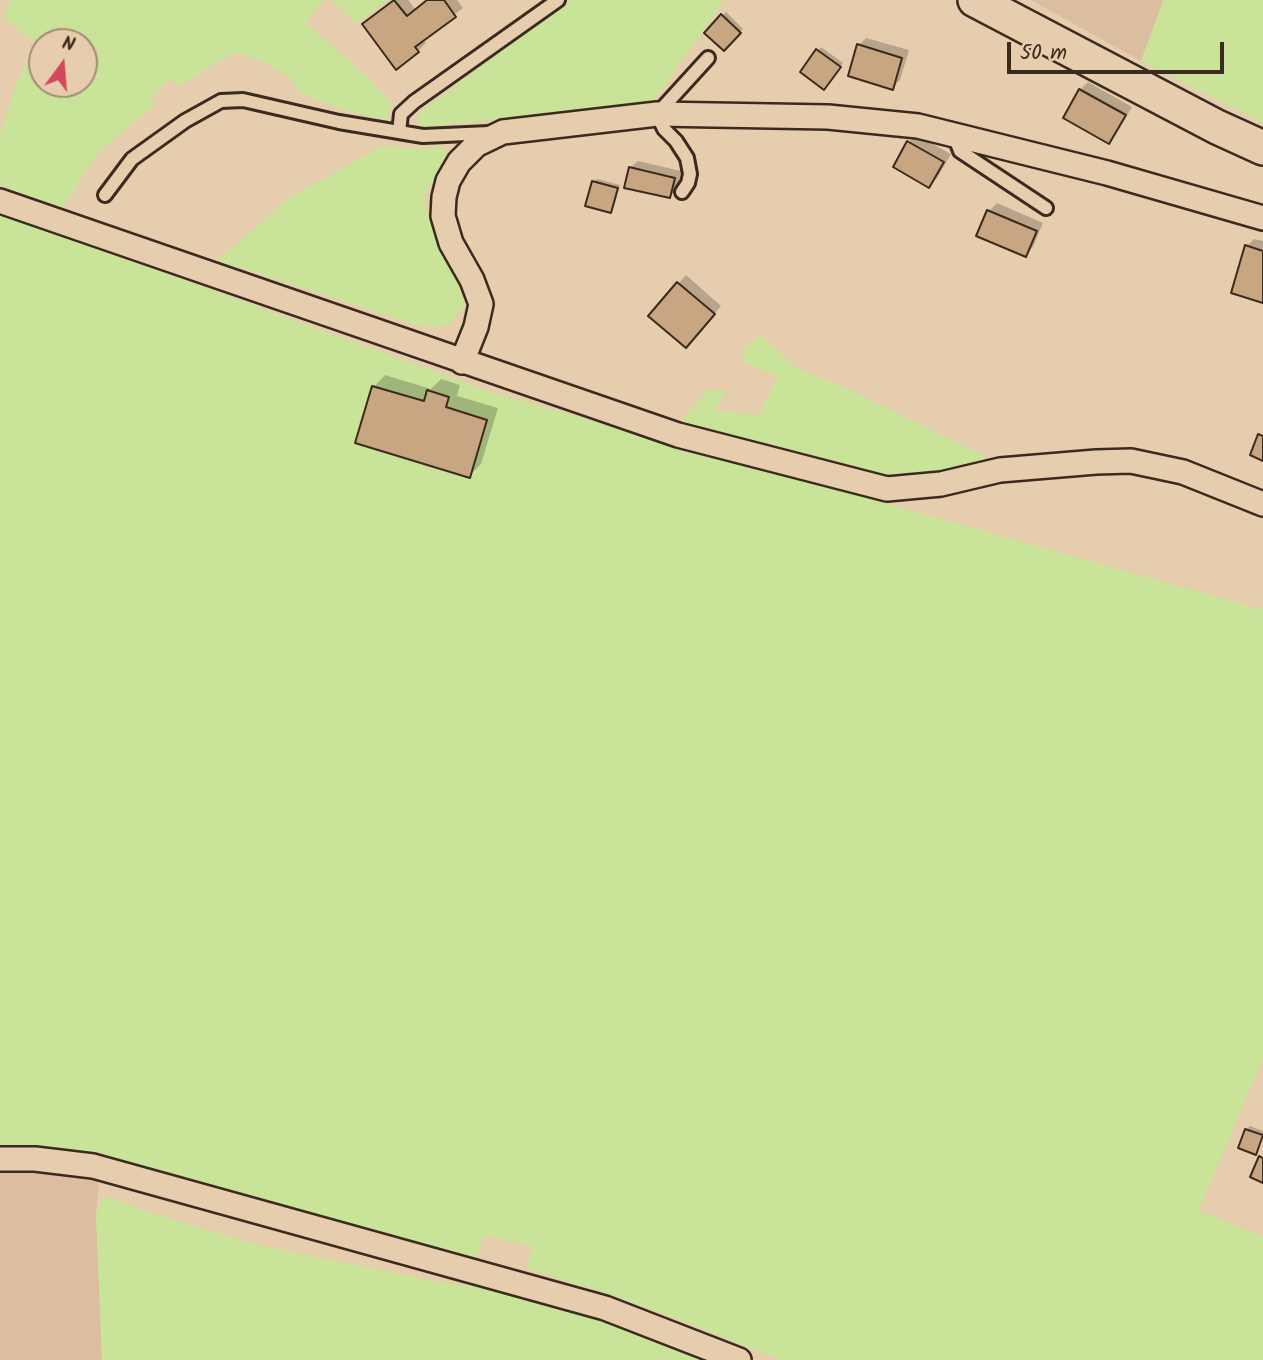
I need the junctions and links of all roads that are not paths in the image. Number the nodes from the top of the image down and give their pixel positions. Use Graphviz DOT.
graph roads {
  1 [pos="558,0"];
  2 [pos="975,0"];
  3 [pos="708,58"];
  4 [pos="657,114"];
  5 [pos="399,132"];
  6 [pos="503,132"];
  7 [pos="954,134"];
  8 [pos="1263,148"];
  9 [pos="682,192"];
  10 [pos="105,195"];
  11 [pos="0,201"];
  12 [pos="1046,208"];
  13 [pos="1263,218"];
  14 [pos="462,362"];
  15 [pos="1263,504"];
  16 [pos="0,1159"];
  17 [pos="739,1360"];
  1 -- 5 [label="lane"];
  2 -- 8 [label="street"];
  3 -- 4 [label="lane"];
  4 -- 6 [label="street"];
  4 -- 7 [label="street"];
  4 -- 9 [label="lane"];
  5 -- 6 [label="lane"];
  5 -- 10 [label="lane"];
  6 -- 14 [label="street"];
  7 -- 12 [label="lane"];
  7 -- 13 [label="street"];
  11 -- 14 [label="street"];
  14 -- 15 [label="street"];
  16 -- 17 [label="street"];
}
